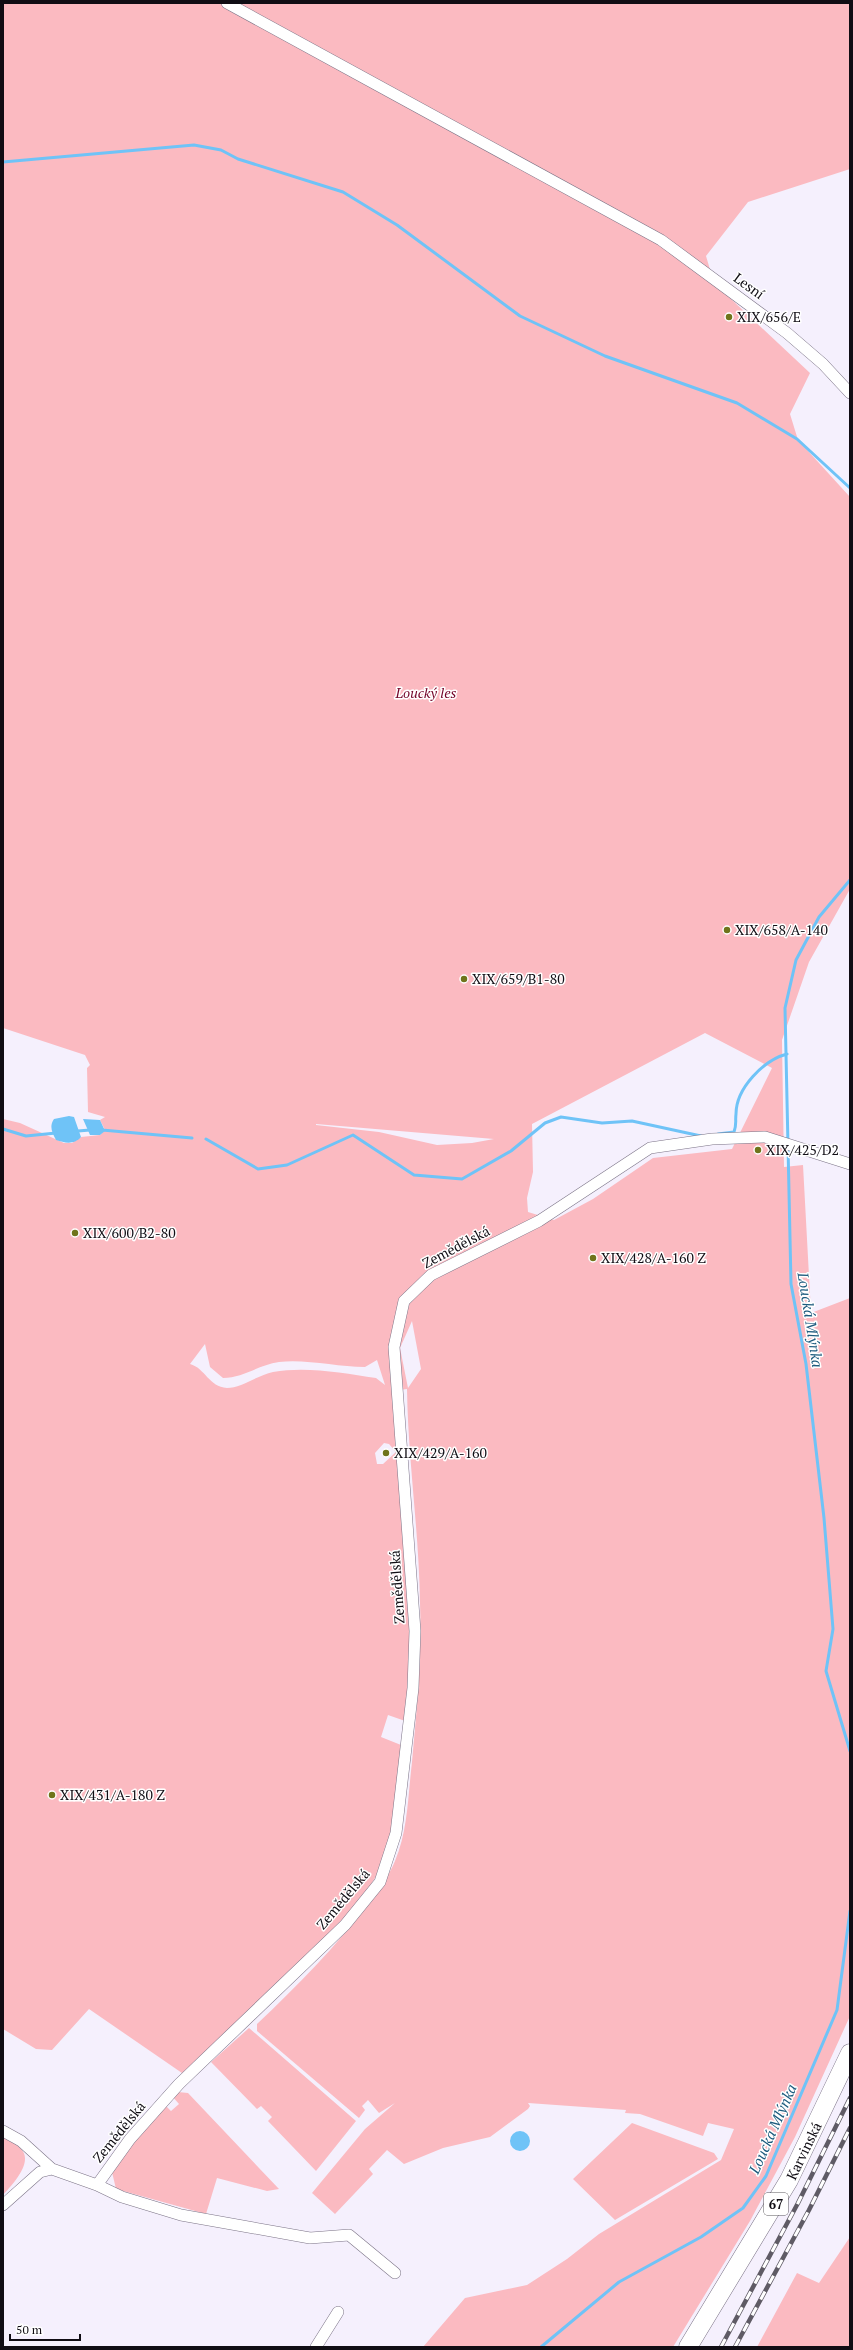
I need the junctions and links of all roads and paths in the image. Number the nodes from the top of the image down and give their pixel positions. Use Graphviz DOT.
graph roads {
  1 [pos="227,3"];
  2 [pos="850,393"];
  3 [pos="850,1164"];
  4 [pos="850,2053"];
  5 [pos="3,2131"];
  6 [pos="52,2169"];
  7 [pos="96,2185"];
  8 [pos="3,2205"];
  9 [pos="395,2273"];
  10 [pos="338,2312"];
  11 [pos="316,2347"];
  12 [pos="688,2347"];
  1 -- 2 [label="street, Lesní"];
  3 -- 7 [label="street, Zemědělská"];
  4 -- 12 [label="main road, Karvinská / 67"];
  5 -- 6 [label="street"];
  6 -- 7 [label="street, Zemědělská"];
  6 -- 8 [label="street"];
  7 -- 9 [label="street, Zemědělská"];
  10 -- 11 [label="street"];
}
